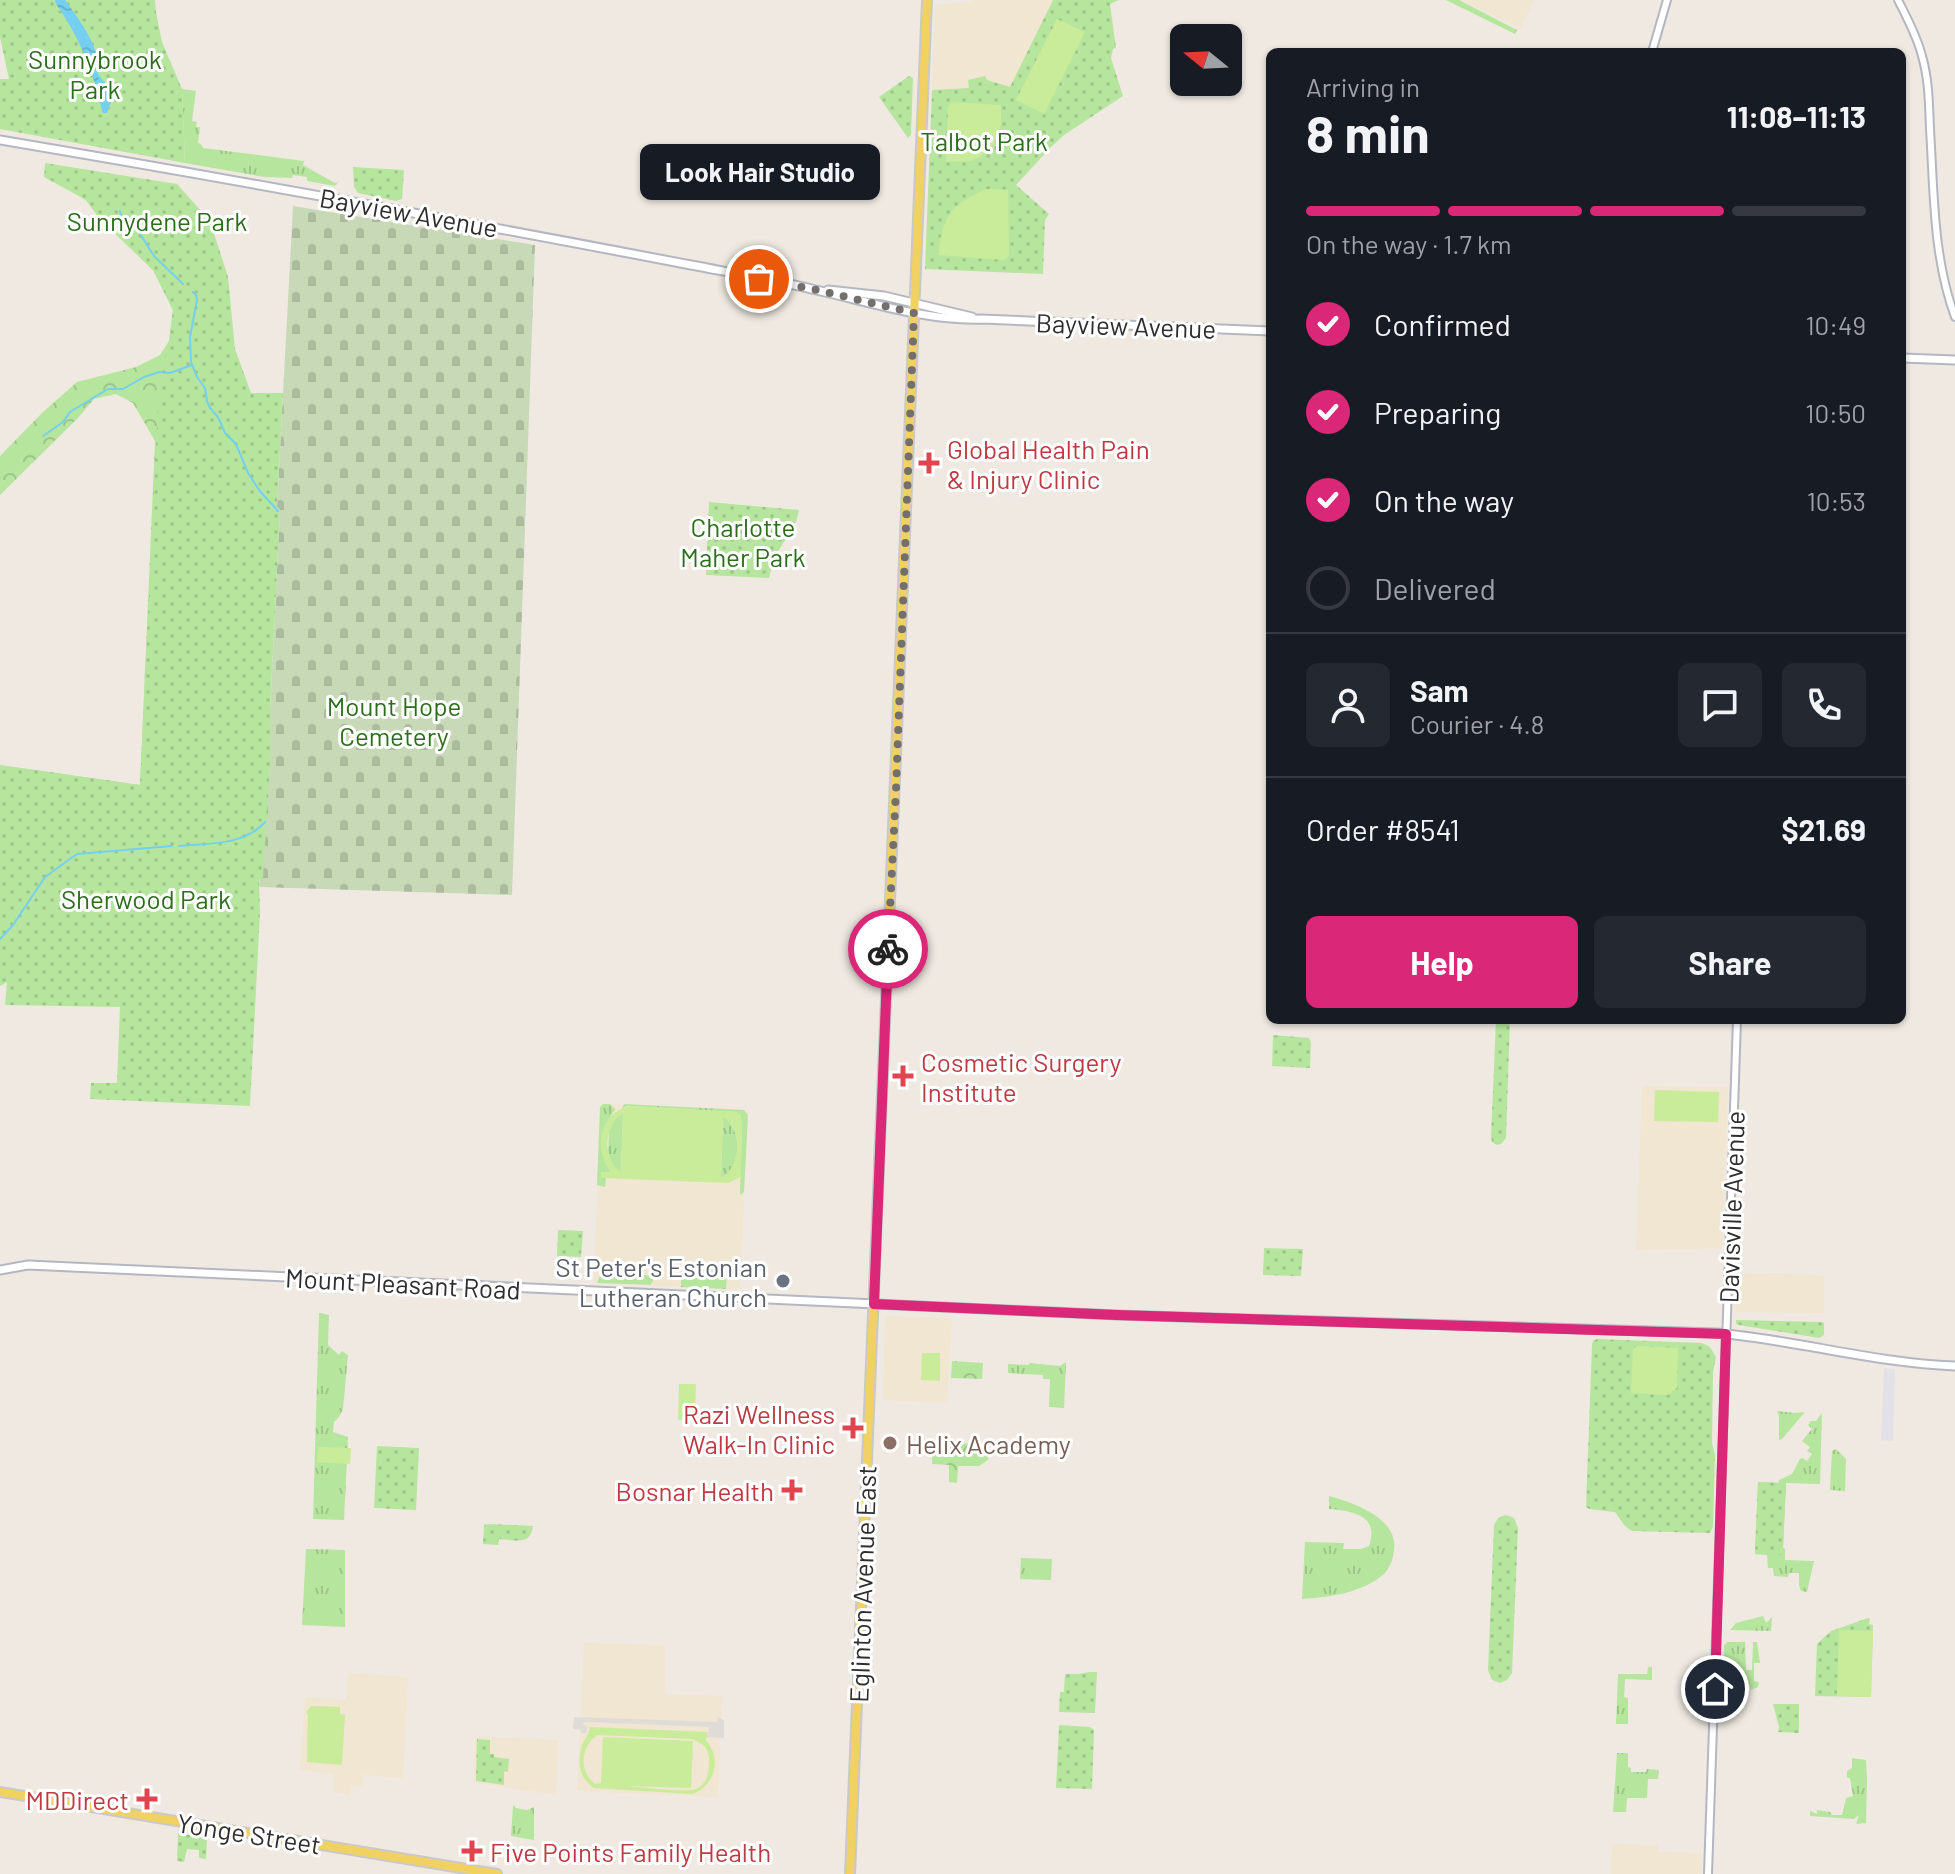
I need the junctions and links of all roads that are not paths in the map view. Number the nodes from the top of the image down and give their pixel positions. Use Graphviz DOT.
graph roads {
  1 [pos="927,0"];
  2 [pos="1667,0"];
  3 [pos="1898,0"];
  4 [pos="1653,48"];
  5 [pos="0,140"];
  6 [pos="914,308"];
  7 [pos="1955,317"];
  8 [pos="1266,331"];
  9 [pos="1906,358"];
  10 [pos="1955,360"];
  11 [pos="1737,1024"];
  12 [pos="0,1270"];
  13 [pos="874,1304"];
  14 [pos="1726,1334"];
  15 [pos="1955,1366"];
  16 [pos="0,1792"];
  17 [pos="497,1874"];
  18 [pos="850,1874"];
  19 [pos="1708,1874"];
  1 -- 6 [label="main road, Eglinton Avenue East"];
  2 -- 4 [label="street"];
  3 -- 7 [label="street"];
  5 -- 6 [label="main road, Bayview Avenue"];
  6 -- 8 [label="main road, Bayview Avenue"];
  6 -- 13 [label="main road, Eglinton Avenue East"];
  9 -- 10 [label="main road"];
  11 -- 14 [label="street, Davisville Avenue"];
  12 -- 13 [label="main road, Mount Pleasant Road"];
  13 -- 14 [label="main road, Mount Pleasant Road"];
  13 -- 18 [label="main road, Eglinton Avenue East"];
  14 -- 15 [label="main road, Mount Pleasant Road"];
  14 -- 19 [label="street, Davisville Avenue"];
  16 -- 17 [label="main road, Yonge Street"];
}
